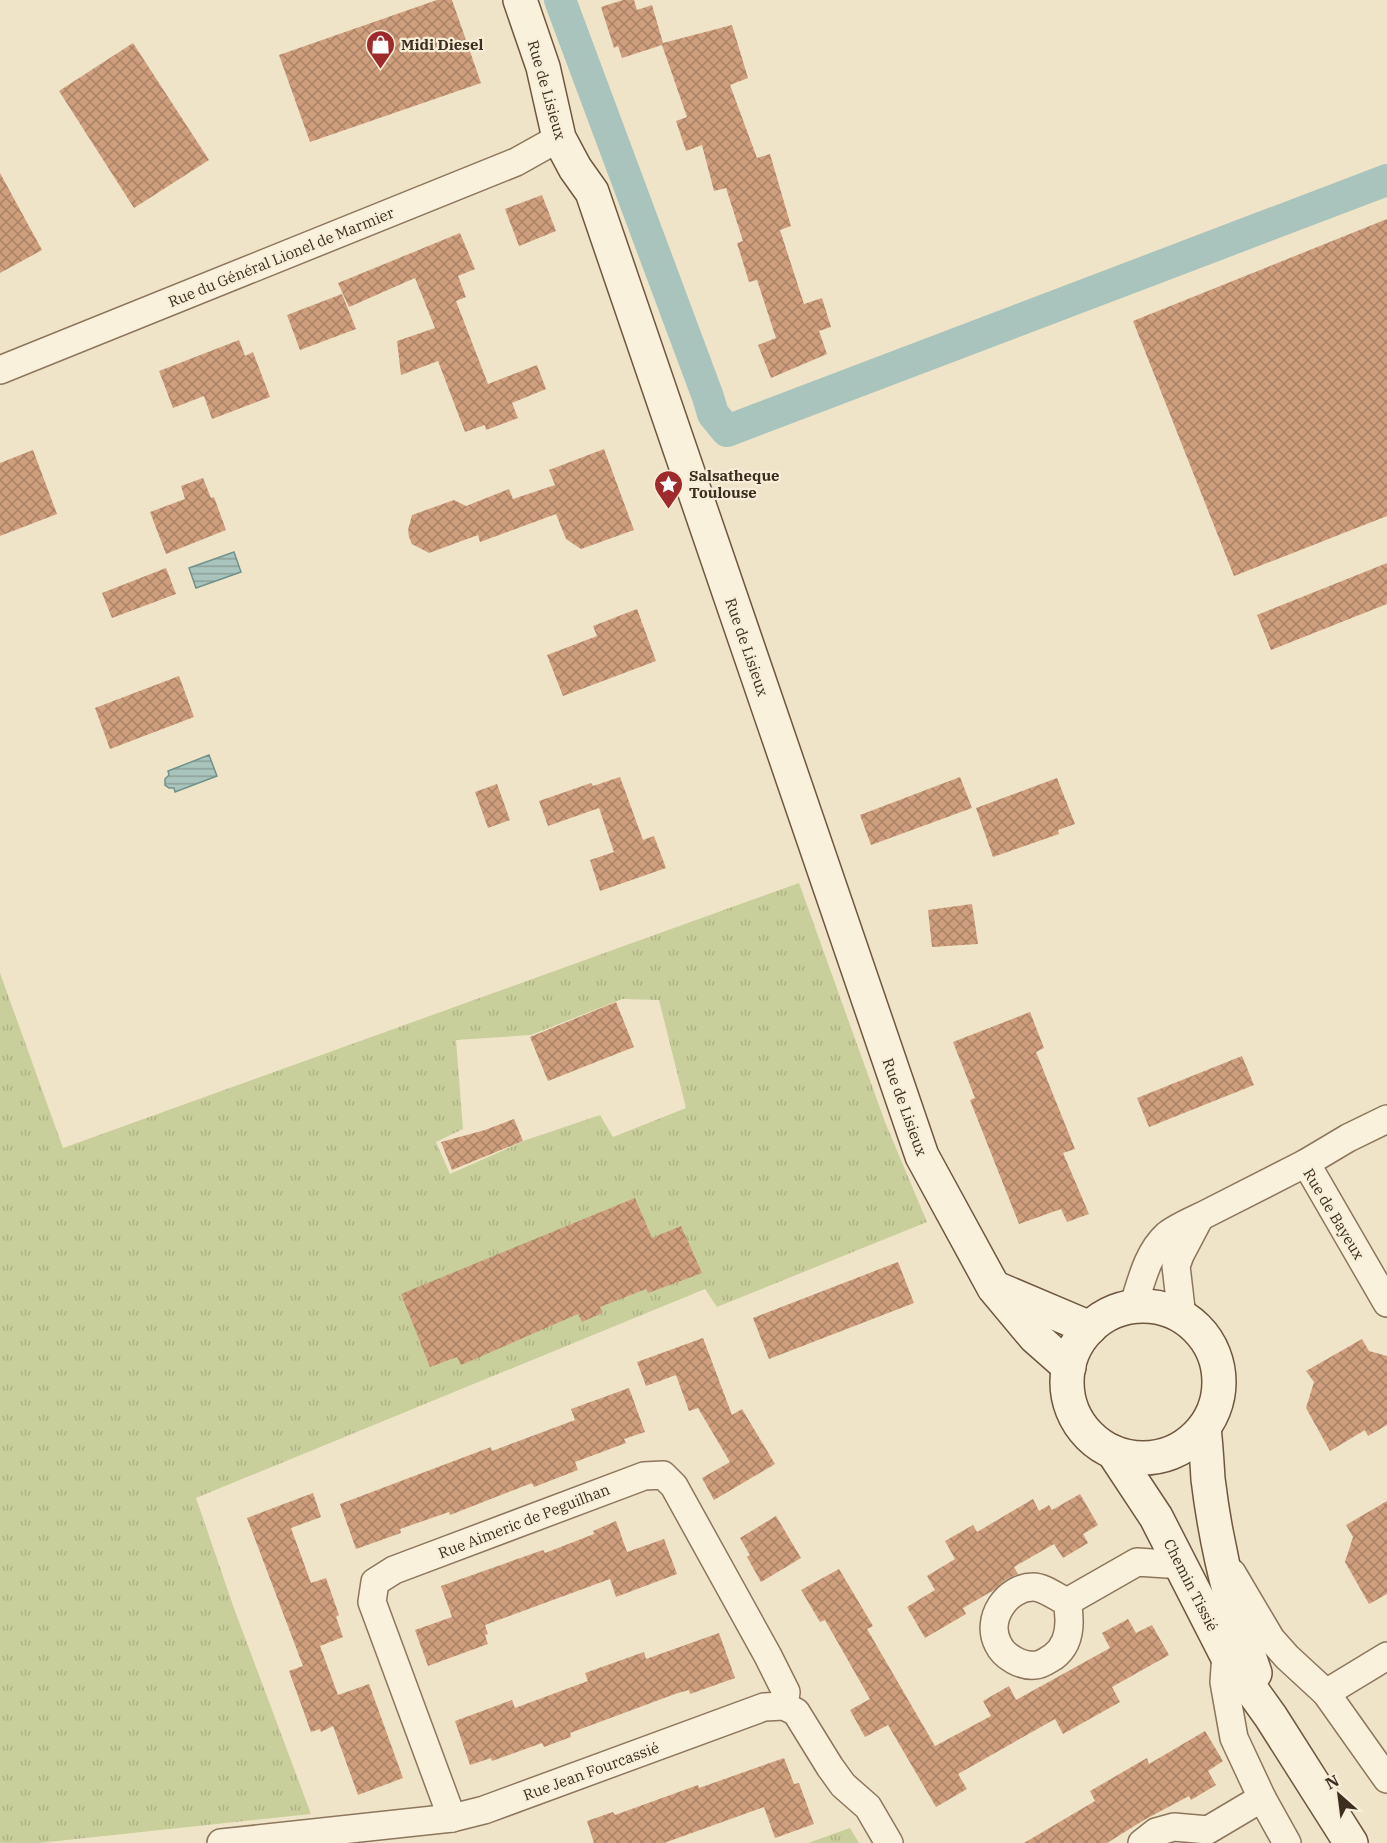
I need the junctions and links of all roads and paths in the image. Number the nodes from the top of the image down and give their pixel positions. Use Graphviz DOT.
graph roads {
  1 [pos="520,0"];
  2 [pos="559,138"];
  3 [pos="0,370"];
  4 [pos="1387,1119"];
  5 [pos="1306,1163"];
  6 [pos="1200,1217"];
  7 [pos="994,1288"];
  8 [pos="1387,1303"];
  9 [pos="1132,1307"];
  10 [pos="1182,1317"];
  11 [pos="1090,1328"];
  12 [pos="1069,1367"];
  13 [pos="1204,1428"];
  14 [pos="1113,1452"];
  15 [pos="1156,1517"];
  16 [pos="1220,1554"];
  17 [pos="1137,1562"];
  18 [pos="1182,1564"];
  19 [pos="1067,1602"];
  20 [pos="1226,1654"];
  21 [pos="1387,1656"];
  22 [pos="1326,1693"];
  23 [pos="784,1706"];
  24 [pos="1271,1717"];
  25 [pos="1387,1779"];
  26 [pos="1262,1798"];
  27 [pos="452,1818"];
  28 [pos="1208,1836"];
  29 [pos="221,1843"];
  30 [pos="889,1843"];
  31 [pos="1142,1843"];
  32 [pos="1287,1843"];
  33 [pos="1351,1843"];
  1 -- 2 [label="street, Rue de Lisieux"];
  2 -- 3 [label="street, Rue du Général Lionel de Marmier"];
  2 -- 7 [label="street, Rue de Lisieux"];
  4 -- 5 [label="street"];
  5 -- 6 [label="street, Rue de Bayeux"];
  5 -- 8 [label="street, Rue de Bayeux"];
  6 -- 9 [label="street, Rue de Bayeux"];
  6 -- 10 [label="street"];
  7 -- 11 [label="street"];
  7 -- 12 [label="street, Rue de Lisieux"];
  9 -- 10 [label="street"];
  9 -- 11 [label="street"];
  10 -- 13 [label="street"];
  11 -- 12 [label="street"];
  12 -- 14 [label="street"];
  13 -- 14 [label="street"];
  13 -- 16 [label="street, Chemin Tissié"];
  14 -- 15 [label="street, Chemin Tissié"];
  15 -- 17 [label="street"];
  15 -- 18 [label="street, Chemin Tissié"];
  16 -- 22 [label="street"];
  16 -- 24 [label="street, Chemin Tissié"];
  17 -- 18 [label="street"];
  17 -- 19 [label="street"];
  18 -- 20 [label="street, Chemin Tissié"];
  20 -- 24 [label="street, Chemin Tissié"];
  20 -- 26 [label="street"];
  21 -- 22 [label="street"];
  22 -- 25 [label="street"];
  23 -- 27 [label="street, Rue Jean Fourcassié"];
  23 -- 27 [label="street, Rue Aimeric de Peguilhan"];
  23 -- 30 [label="street"];
  24 -- 33 [label="street, Chemin Tissié"];
  26 -- 28 [label="street"];
  26 -- 32 [label="street"];
  27 -- 29 [label="street, Rue Jean Fourcassié"];
  28 -- 31 [label="street"];
}
